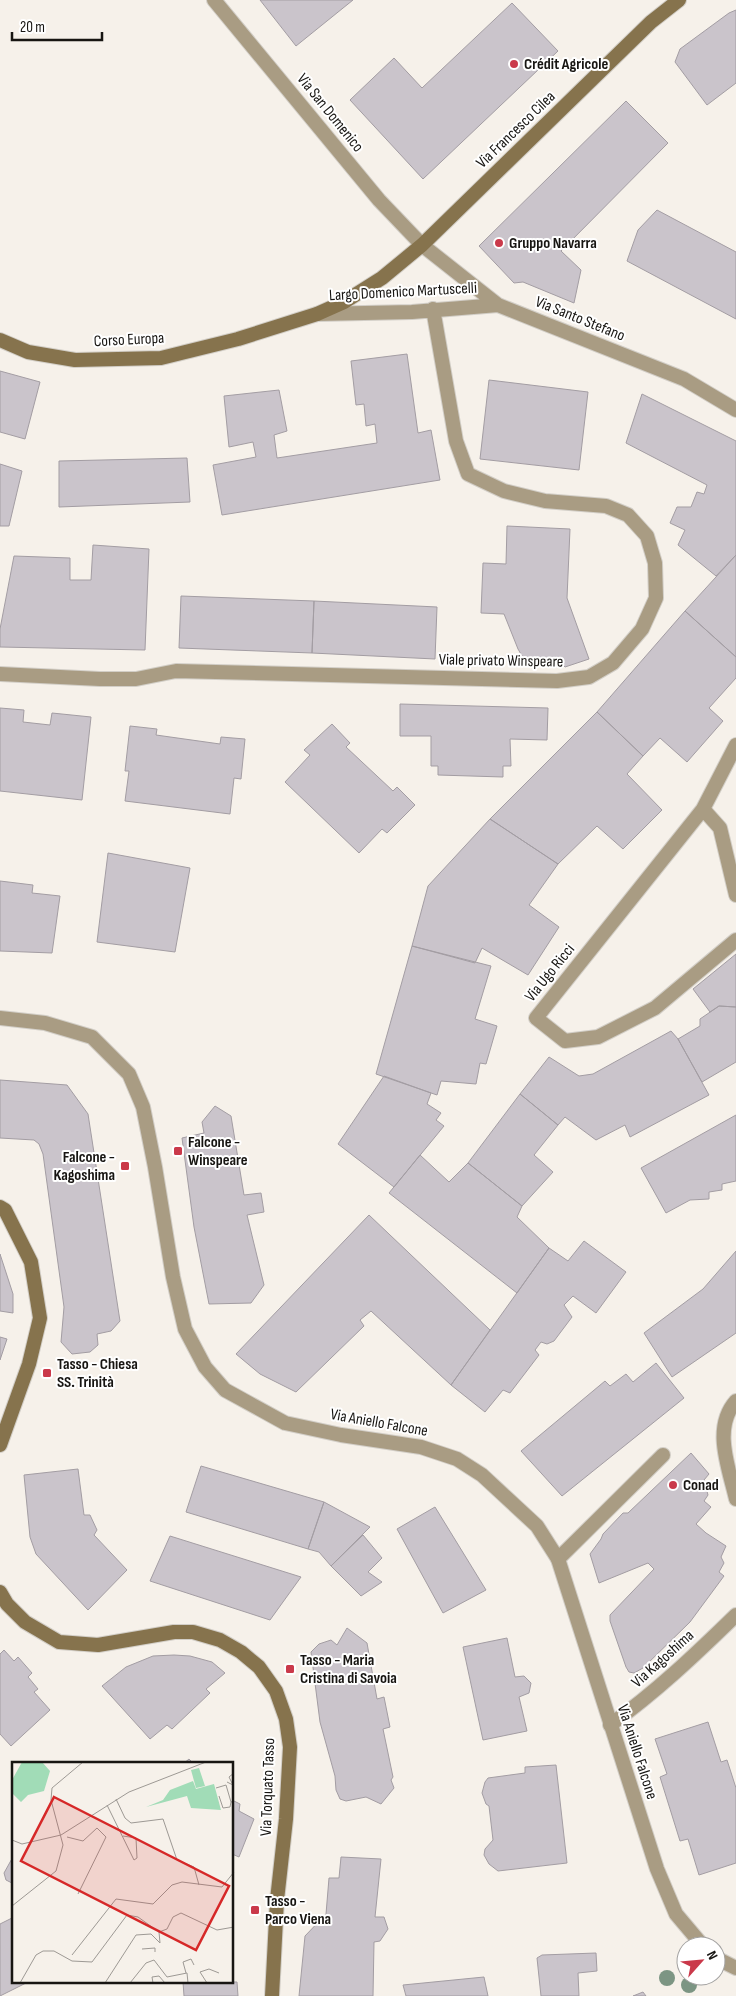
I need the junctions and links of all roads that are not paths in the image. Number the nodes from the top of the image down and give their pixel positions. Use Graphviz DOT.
graph roads {
  1 [pos="214,0"];
  2 [pos="679,0"];
  3 [pos="422,244"];
  4 [pos="498,305"];
  5 [pos="433,310"];
  6 [pos="317,314"];
  7 [pos="0,340"];
  8 [pos="736,410"];
  9 [pos="0,674"];
  10 [pos="736,745"];
  11 [pos="704,809"];
  12 [pos="736,895"];
  13 [pos="736,940"];
  14 [pos="0,1018"];
  15 [pos="0,1207"];
  16 [pos="736,1401"];
  17 [pos="0,1445"];
  18 [pos="663,1455"];
  19 [pos="736,1499"];
  20 [pos="558,1559"];
  21 [pos="0,1592"];
  22 [pos="736,1615"];
  23 [pos="610,1725"];
  24 [pos="695,1936"];
  25 [pos="272,1996"];
  1 -- 3 [label="street, Via San Domenico"];
  2 -- 3 [label="main road, Via Francesco Cilea"];
  3 -- 4 [label="street, Via Santo Stefano"];
  3 -- 6 [label="main road, Largo Domenico Martuscelli"];
  4 -- 5 [label="street, Largo Domenico Martuscelli"];
  4 -- 8 [label="street, Via Santo Stefano"];
  5 -- 6 [label="street, Largo Domenico Martuscelli"];
  5 -- 9 [label="street, Viale privato Winspeare"];
  6 -- 7 [label="main road, Corso Europa"];
  10 -- 11 [label="street, Via Ugo Ricci"];
  11 -- 12 [label="street"];
  11 -- 13 [label="street, Via Ugo Ricci"];
  14 -- 20 [label="street, Via Aniello Falcone"];
  15 -- 17 [label="main road"];
  16 -- 19 [label="street"];
  18 -- 20 [label="street"];
  20 -- 23 [label="street, Via Aniello Falcone"];
  21 -- 25 [label="main road, Via Torquato Tasso"];
  22 -- 23 [label="street, Via Kagoshima"];
  23 -- 24 [label="street, Via Aniello Falcone"];
}
